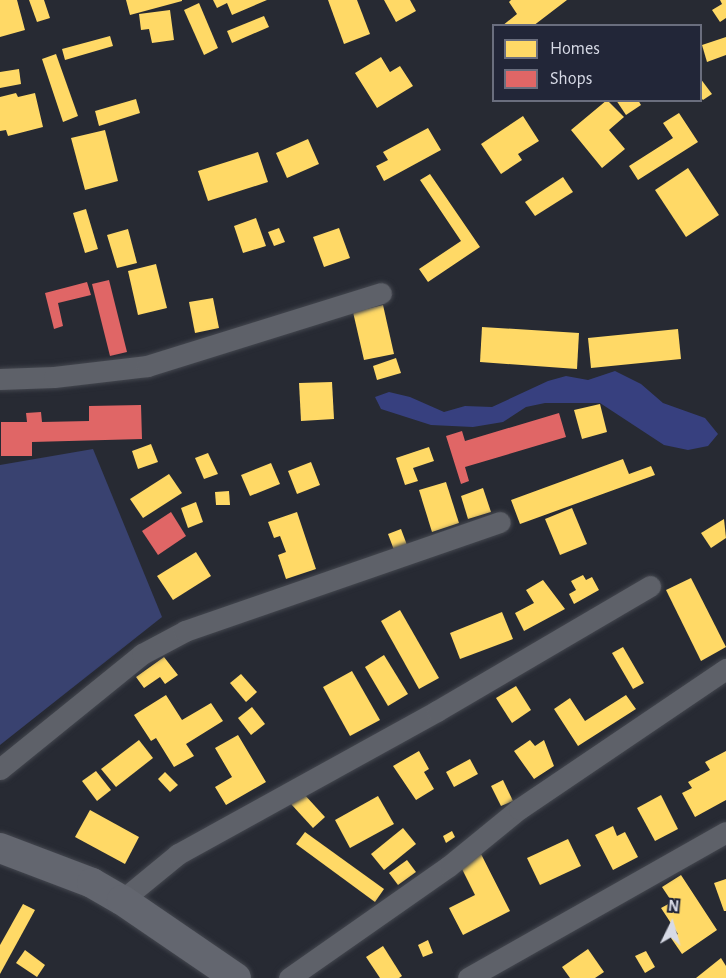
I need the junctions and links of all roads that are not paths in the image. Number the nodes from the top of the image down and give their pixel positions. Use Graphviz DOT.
graph roads {
  1 [pos="381,293"];
  2 [pos="0,379"];
  3 [pos="500,522"];
  4 [pos="650,586"];
  5 [pos="726,669"];
  6 [pos="0,769"];
  7 [pos="726,832"];
  8 [pos="0,849"];
  9 [pos="122,900"];
  10 [pos="237,978"];
  11 [pos="289,978"];
  12 [pos="468,978"];
  1 -- 2 [label="street"];
  3 -- 6 [label="street"];
  4 -- 9 [label="street"];
  5 -- 11 [label="street"];
  7 -- 12 [label="street"];
  8 -- 9 [label="main road"];
  9 -- 10 [label="main road"];
}
